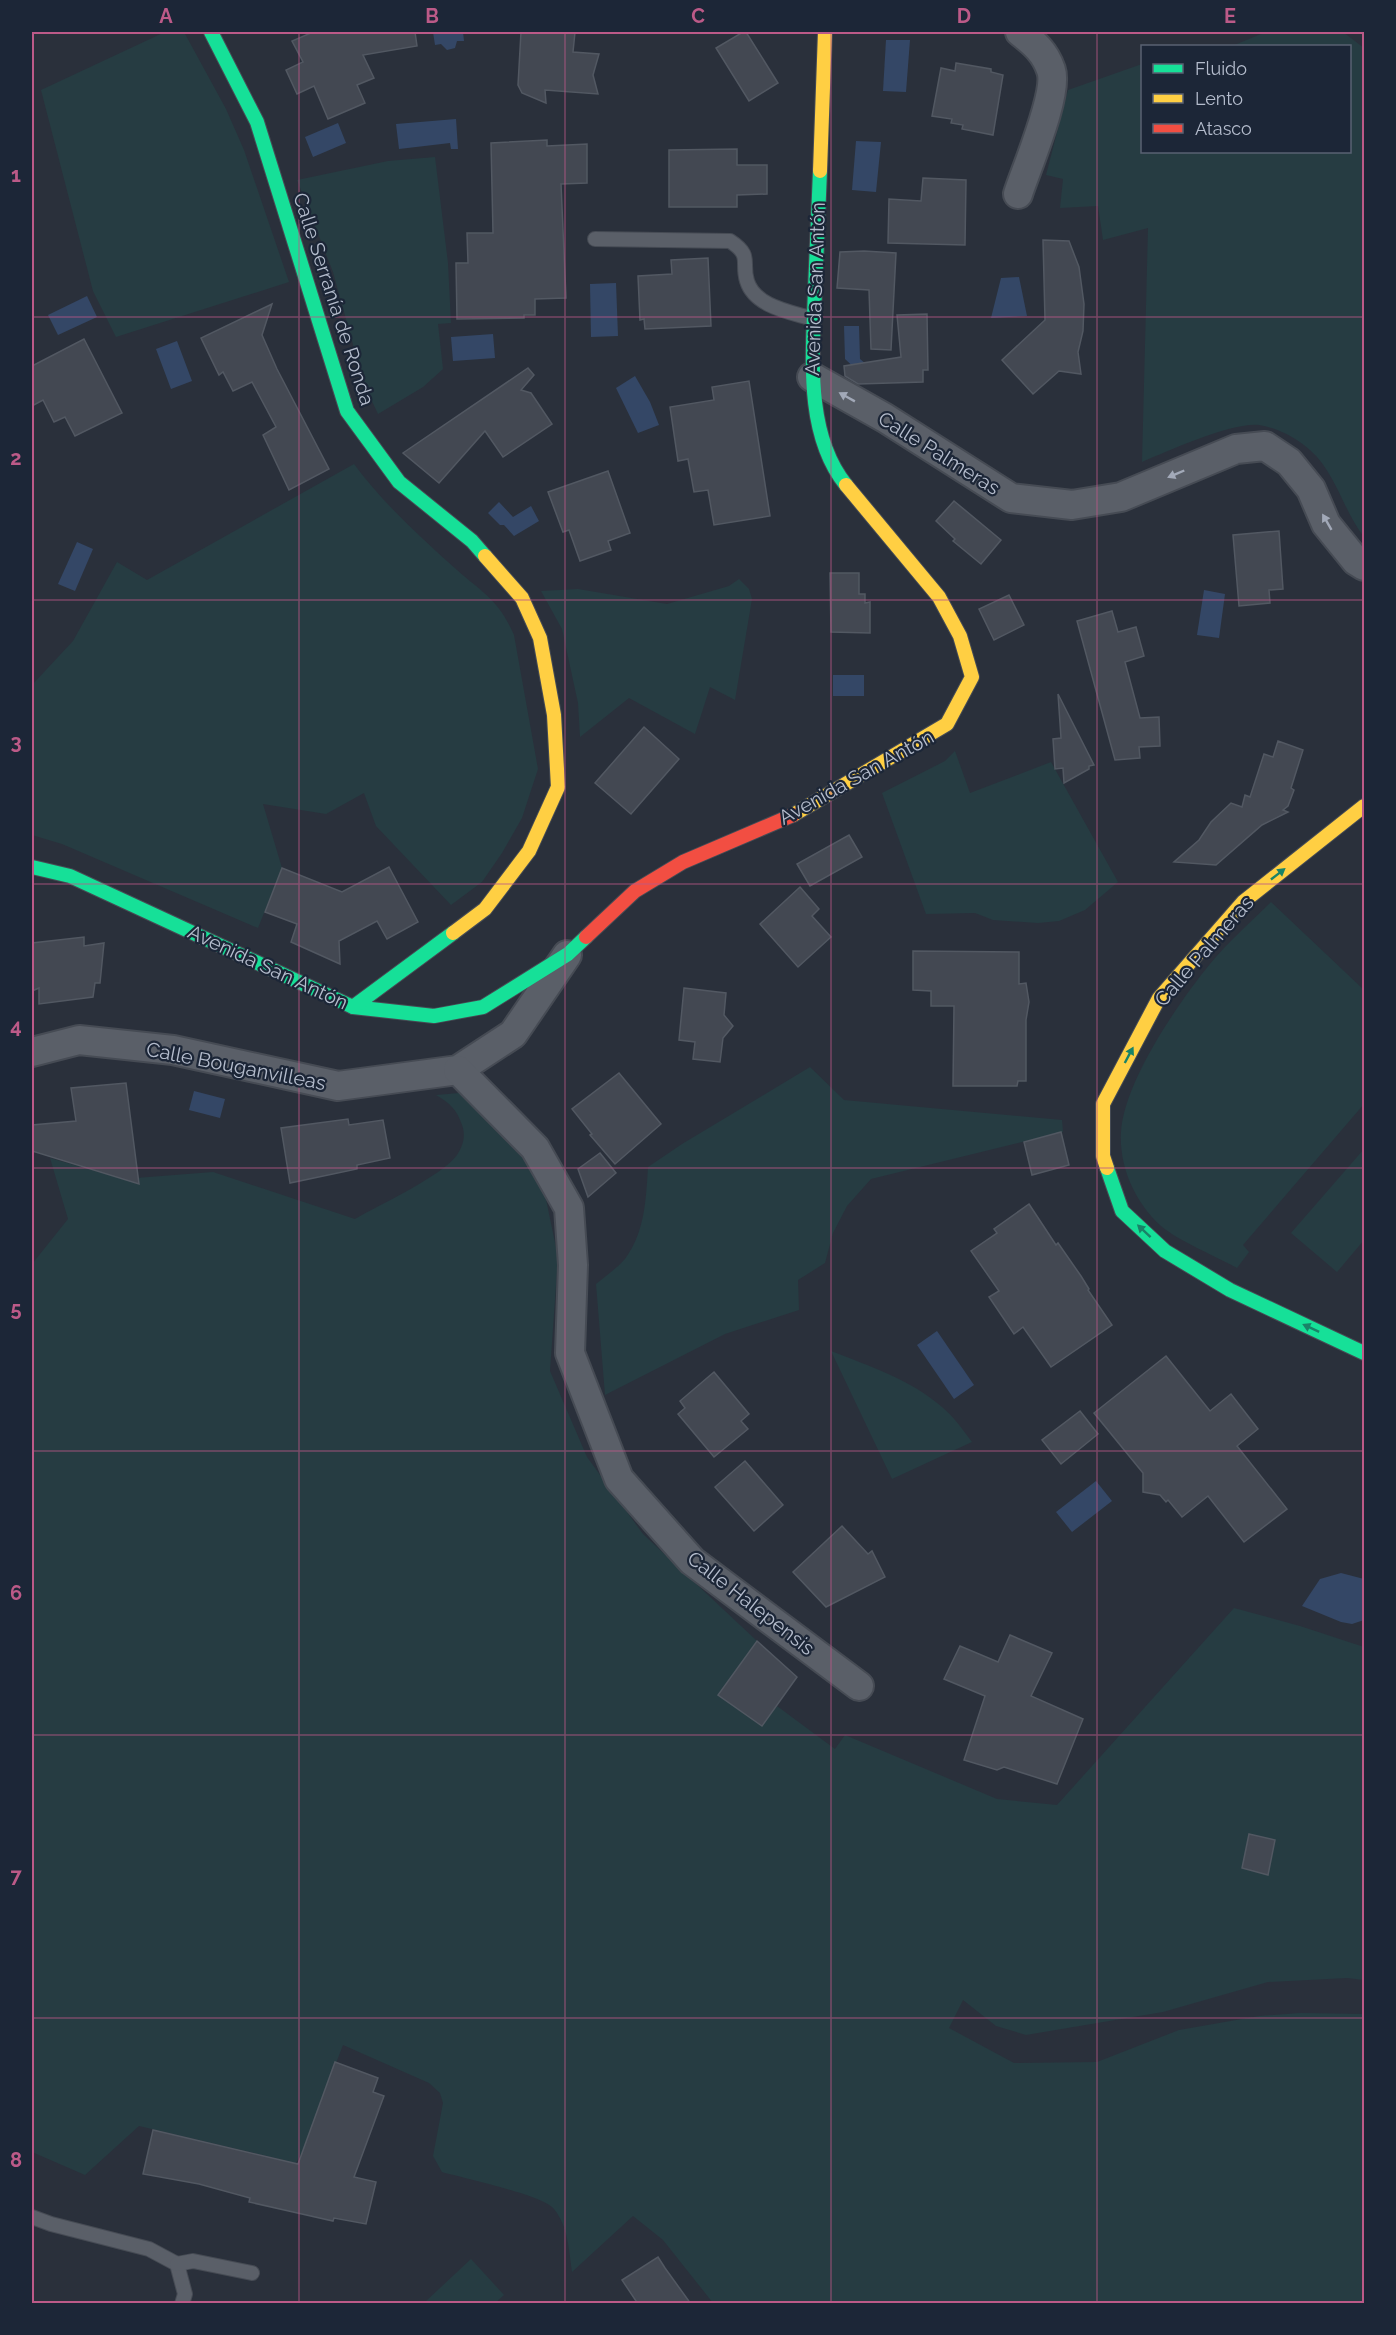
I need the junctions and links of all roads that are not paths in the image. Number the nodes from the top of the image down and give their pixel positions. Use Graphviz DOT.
graph roads {
  1 [pos="211,32"];
  2 [pos="825,32"];
  3 [pos="1020,32"];
  4 [pos="1018,194"];
  5 [pos="595,239"];
  6 [pos="813,319"];
  7 [pos="812,377"];
  8 [pos="1365,566"];
  9 [pos="1365,806"];
  10 [pos="32,867"];
  11 [pos="568,954"];
  12 [pos="353,1007"];
  13 [pos="32,1052"];
  14 [pos="458,1070"];
  15 [pos="1365,1353"];
  16 [pos="859,1686"];
  17 [pos="32,2217"];
  18 [pos="177,2264"];
  19 [pos="252,2273"];
  20 [pos="182,2304"];
  1 -- 12 [label="street, Calle Serranía de Ronda"];
  2 -- 6 [label="street, Avenida San Antón"];
  3 -- 4 [label="street"];
  5 -- 6 [label="lane"];
  6 -- 7 [label="street, Avenida San Antón"];
  8 -- 7 [label="street, Calle Palmeras, one-way"];
  7 -- 11 [label="street, Avenida San Antón"];
  15 -- 9 [label="street, Calle Palmeras, one-way"];
  10 -- 12 [label="street, Avenida San Antón"];
  11 -- 12 [label="street, Avenida San Antón"];
  11 -- 14 [label="street, Calle Bouganvilleas"];
  13 -- 14 [label="street, Calle Bouganvilleas"];
  14 -- 16 [label="street, Calle Halepensis"];
  17 -- 18 [label="lane"];
  18 -- 19 [label="lane"];
  18 -- 20 [label="lane"];
}
